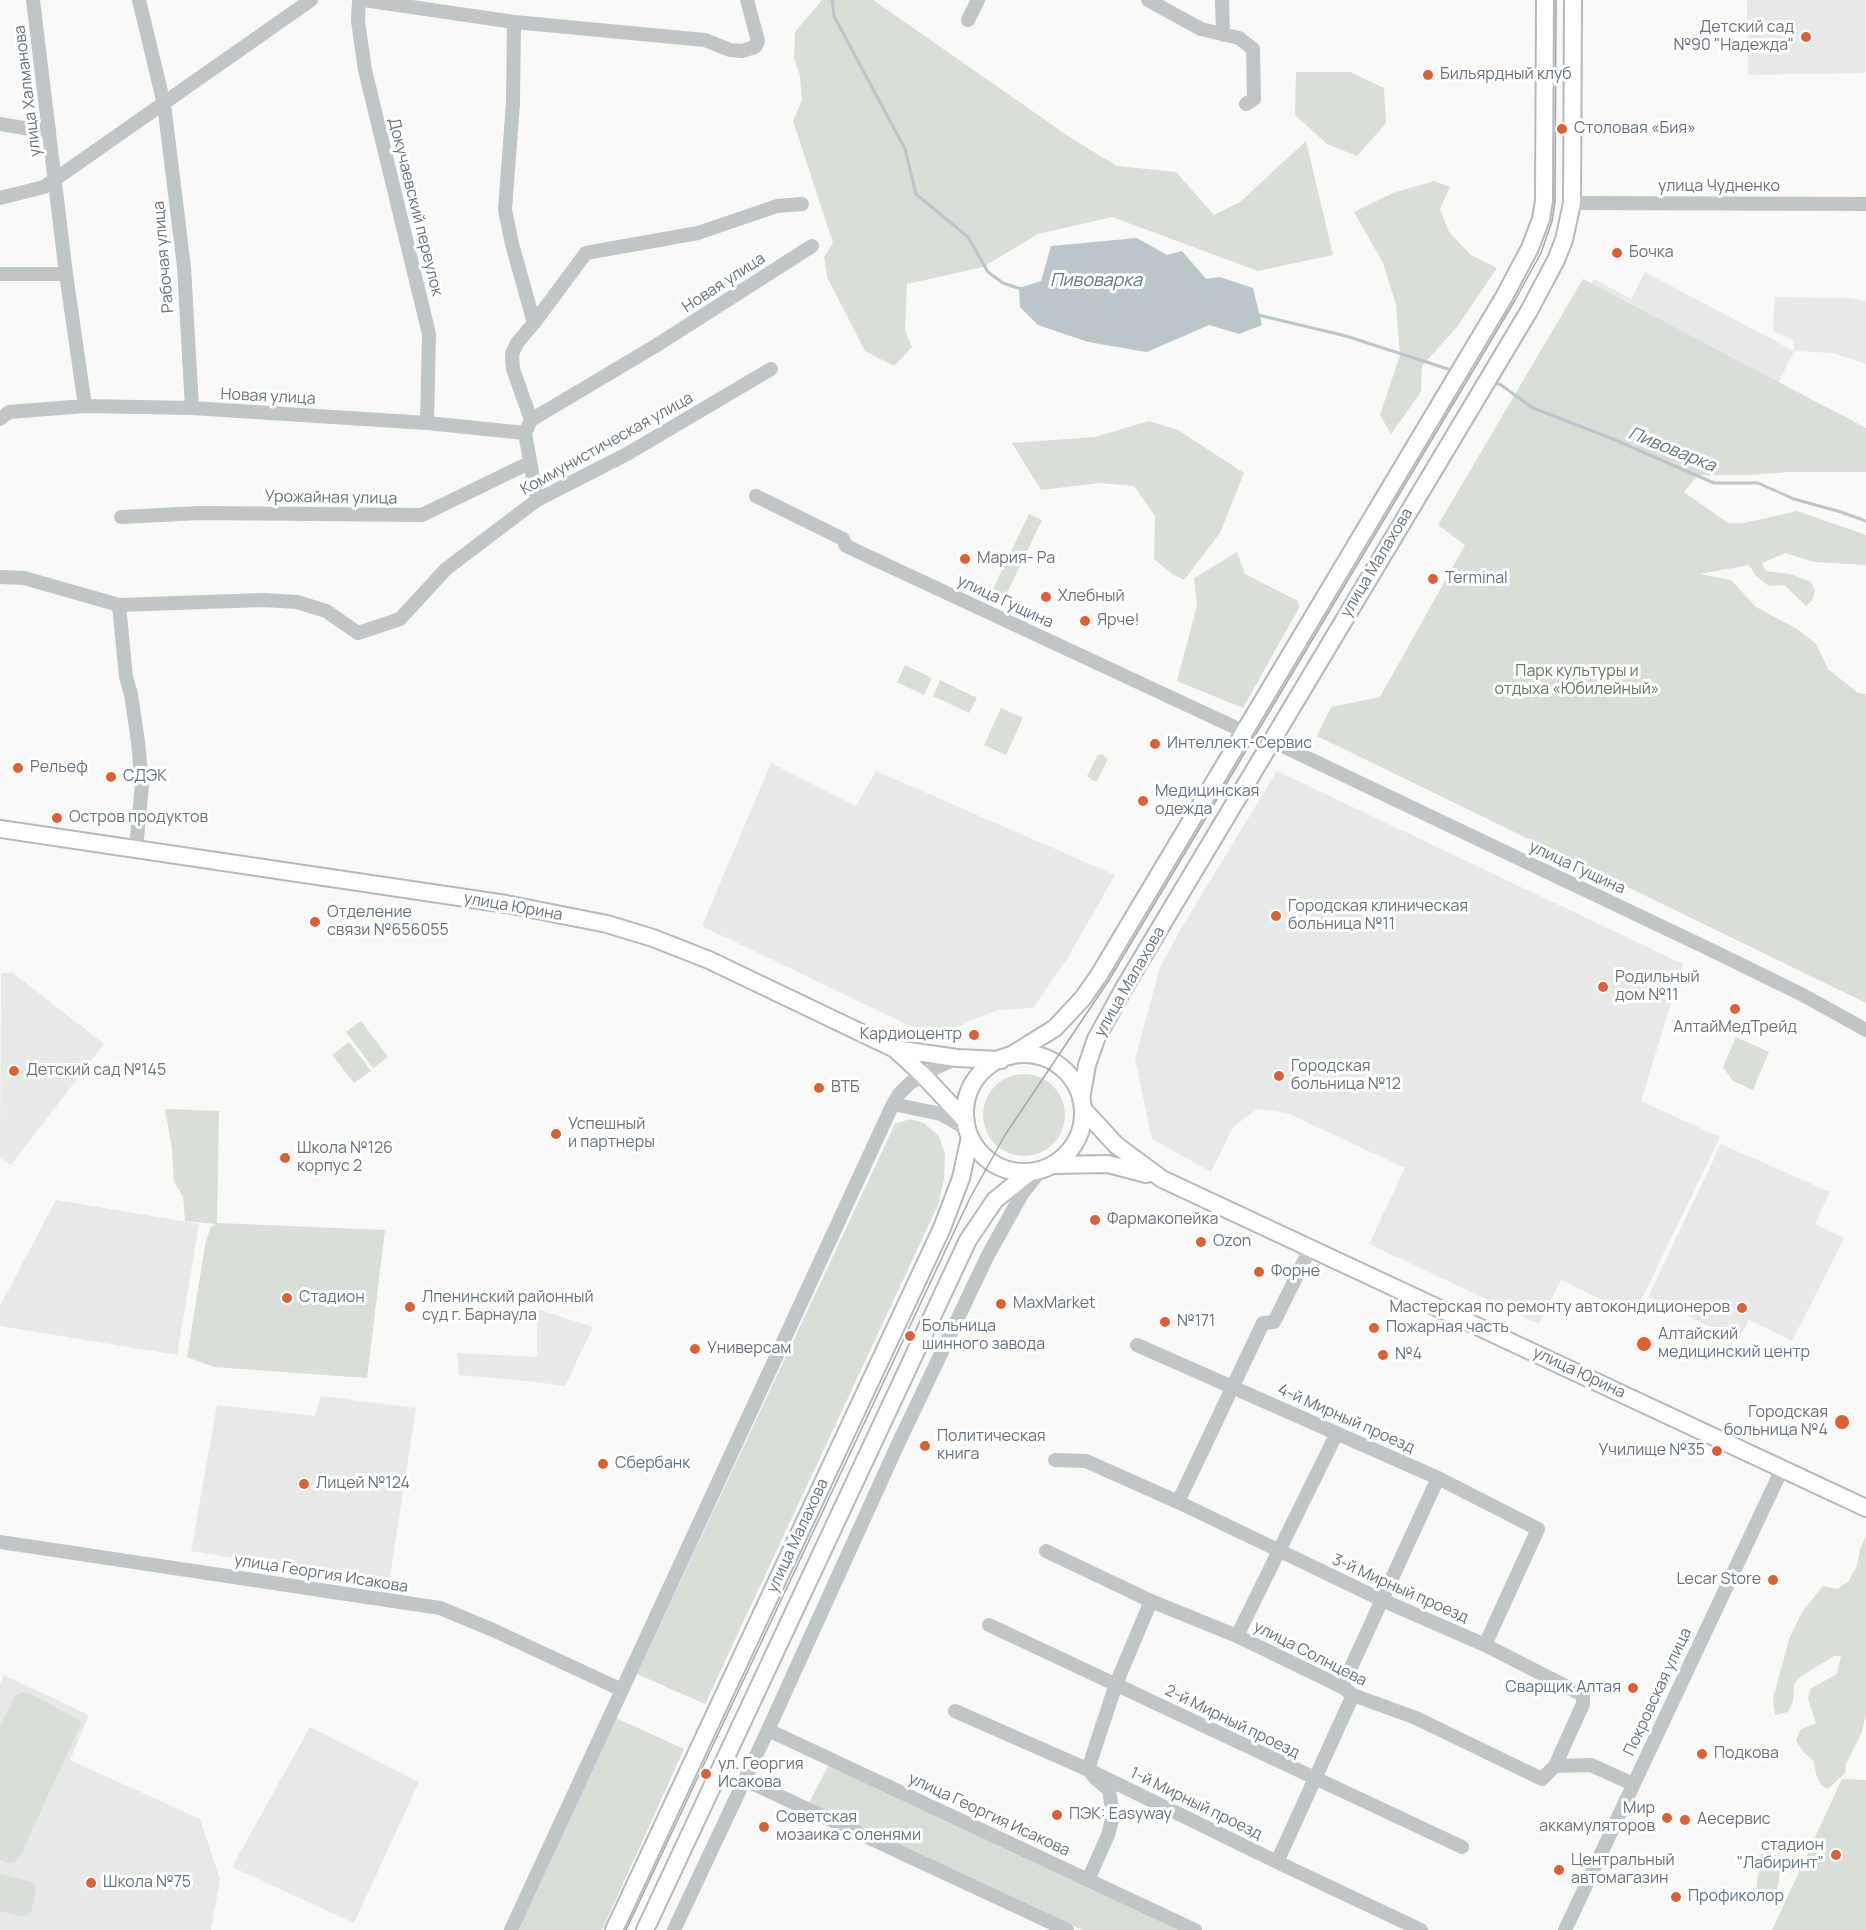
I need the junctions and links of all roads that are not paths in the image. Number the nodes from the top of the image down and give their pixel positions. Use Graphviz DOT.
graph roads {
  1 [pos="33,0"];
  2 [pos="139,0"];
  3 [pos="311,0"];
  4 [pos="359,0"];
  5 [pos="364,0"];
  6 [pos="747,0"];
  7 [pos="978,0"];
  8 [pos="1148,0"];
  9 [pos="1222,0"];
  10 [pos="1545,0"];
  11 [pos="1573,0"];
  12 [pos="300,4"];
  13 [pos="968,20"];
  14 [pos="514,22"];
  15 [pos="1223,35"];
  16 [pos="164,104"];
  17 [pos="1246,104"];
  18 [pos="0,124"];
  19 [pos="49,129"];
  20 [pos="55,178"];
  21 [pos="0,198"];
  22 [pos="1572,202"];
  23 [pos="802,204"];
  24 [pos="1866,204"];
  25 [pos="812,246"];
  26 [pos="0,274"];
  27 [pos="66,274"];
  28 [pos="534,323"];
  29 [pos="771,369"];
  30 [pos="85,406"];
  31 [pos="192,408"];
  32 [pos="4,415"];
  33 [pos="427,423"];
  34 [pos="528,427"];
  35 [pos="529,463"];
  36 [pos="756,496"];
  37 [pos="537,500"];
  38 [pos="121,517"];
  39 [pos="0,578"];
  40 [pos="119,605"];
  41 [pos="1245,732"];
  42 [pos="1272,741"];
  43 [pos="0,829"];
  44 [pos="136,849"];
  45 [pos="1866,1030"];
  46 [pos="895,1049"];
  47 [pos="957,1058"];
  48 [pos="1005,1058"];
  49 [pos="923,1075"];
  50 [pos="893,1104"];
  51 [pos="1082,1104"];
  52 [pos="968,1129"];
  53 [pos="1041,1169"];
  54 [pos="1162,1179"];
  55 [pos="1310,1249"];
  56 [pos="1137,1345"];
  57 [pos="1232,1386"];
  58 [pos="1336,1435"];
  59 [pos="1055,1460"];
  60 [pos="1782,1469"];
  61 [pos="1438,1478"];
  62 [pos="1178,1502"];
  63 [pos="1866,1508"];
  64 [pos="0,1542"];
  65 [pos="1046,1551"];
  66 [pos="1278,1551"];
  67 [pos="1382,1600"];
  68 [pos="1150,1601"];
  69 [pos="989,1625"];
  70 [pos="1237,1636"];
  71 [pos="1485,1645"];
  72 [pos="1116,1684"];
  73 [pos="622,1690"];
  74 [pos="1348,1691"];
  75 [pos="955,1711"];
  76 [pos="768,1730"];
  77 [pos="1555,1766"];
  78 [pos="1089,1770"];
  79 [pos="745,1780"];
  80 [pos="1315,1780"];
  81 [pos="1633,1784"];
  82 [pos="1462,1847"];
  83 [pos="1277,1862"];
  84 [pos="1088,1880"];
  85 [pos="511,1930"];
  86 [pos="614,1930"];
  87 [pos="645,1930"];
  88 [pos="674,1930"];
  89 [pos="1067,1930"];
  90 [pos="1195,1930"];
  91 [pos="1421,1930"];
  92 [pos="1565,1930"];
  1 -- 19 [label="street, улица Халманова"];
  2 -- 16 [label="street, Рабочая улица"];
  3 -- 12 [label="street"];
  4 -- 33 [label="street, Докучаевский переулок"];
  5 -- 14 [label="street"];
  6 -- 14 [label="street"];
  7 -- 13 [label="street"];
  8 -- 15 [label="street"];
  9 -- 15 [label="street"];
  10 -- 41 [label="main road, улица Малахова"];
  11 -- 22 [label="main road, улица Малахова"];
  12 -- 16 [label="street"];
  14 -- 28 [label="street"];
  15 -- 17 [label="street"];
  16 -- 20 [label="street"];
  16 -- 31 [label="street, Рабочая улица"];
  18 -- 19 [label="street"];
  19 -- 20 [label="street, улица Халманова"];
  20 -- 21 [label="street"];
  20 -- 27 [label="street, улица Халманова"];
  22 -- 24 [label="street, улица Чудненко"];
  22 -- 42 [label="main road, улица Малахова"];
  23 -- 28 [label="street"];
  25 -- 34 [label="street, Новая улица"];
  26 -- 27 [label="street"];
  27 -- 30 [label="street, улица Халманова"];
  28 -- 34 [label="street"];
  29 -- 37 [label="street, Коммунистическая улица"];
  30 -- 31 [label="street, Новая улица"];
  30 -- 32 [label="street, Новая улица"];
  31 -- 33 [label="street, Новая улица"];
  33 -- 34 [label="street, Новая улица"];
  34 -- 35 [label="street"];
  35 -- 37 [label="street"];
  35 -- 38 [label="street, Урожайная улица"];
  36 -- 41 [label="street, улица Гущина"];
  37 -- 40 [label="street, Коммунистическая улица"];
  39 -- 40 [label="street, Коммунистическая улица"];
  40 -- 44 [label="street"];
  41 -- 48 [label="main road, улица Малахова"];
  42 -- 45 [label="street, улица Гущина"];
  42 -- 51 [label="main road, улица Малахова"];
  43 -- 44 [label="main road, улица Юрина"];
  44 -- 46 [label="main road, улица Юрина"];
  46 -- 47 [label="main road, улица Юрина"];
  46 -- 49 [label="main road, улица Юрина"];
  47 -- 48 [label="main road, улица Юрина"];
  47 -- 49 [label="street"];
  48 -- 51 [label="main road"];
  48 -- 52 [label="main road"];
  49 -- 50 [label="street"];
  49 -- 52 [label="main road, улица Юрина"];
  50 -- 52 [label="street"];
  50 -- 73 [label="street"];
  51 -- 53 [label="main road"];
  51 -- 54 [label="main road, улица Юрина"];
  52 -- 53 [label="main road"];
  52 -- 86 [label="main road, улица Малахова"];
  53 -- 54 [label="main road, улица Юрина"];
  53 -- 76 [label="street"];
  53 -- 87 [label="main road, улица Малахова"];
  54 -- 55 [label="main road, улица Юрина"];
  55 -- 57 [label="street"];
  55 -- 60 [label="main road, улица Юрина"];
  56 -- 57 [label="street, 4-й Мирный проезд"];
  57 -- 58 [label="street, 4-й Мирный проезд"];
  57 -- 62 [label="street"];
  58 -- 61 [label="street, 4-й Мирный проезд"];
  58 -- 66 [label="street"];
  59 -- 62 [label="street, 3-й Мирный проезд"];
  60 -- 63 [label="main road, улица Юрина"];
  60 -- 81 [label="street, Покровская улица"];
  61 -- 67 [label="street"];
  61 -- 71 [label="street, 4-й Мирный проезд"];
  62 -- 66 [label="street, 3-й Мирный проезд"];
  64 -- 73 [label="street, улица Георгия Исакова"];
  65 -- 68 [label="street, улица Солнцева"];
  66 -- 67 [label="street, 3-й Мирный проезд"];
  66 -- 70 [label="street"];
  67 -- 71 [label="street, 3-й Мирный проезд"];
  67 -- 74 [label="street"];
  68 -- 70 [label="street, улица Солнцева"];
  68 -- 72 [label="street"];
  69 -- 72 [label="street, 2-й Мирный проезд"];
  70 -- 74 [label="street, улица Солнцева"];
  71 -- 77 [label="street, 3-й Мирный проезд"];
  72 -- 78 [label="street"];
  72 -- 80 [label="street, 2-й Мирный проезд"];
  73 -- 85 [label="street"];
  74 -- 77 [label="street, улица Солнцева"];
  74 -- 80 [label="street"];
  75 -- 78 [label="street, 1-й Мирный проезд"];
  76 -- 79 [label="street"];
  76 -- 84 [label="street, улица Георгия Исакова"];
  77 -- 81 [label="street"];
  78 -- 83 [label="street, 1-й Мирный проезд"];
  78 -- 84 [label="street"];
  79 -- 88 [label="street"];
  79 -- 89 [label="street"];
  80 -- 82 [label="street, 2-й Мирный проезд"];
  80 -- 83 [label="street"];
  81 -- 92 [label="street, Покровская улица"];
  83 -- 91 [label="street, 1-й Мирный проезд"];
  84 -- 90 [label="street, улица Георгия Исакова"];
}
